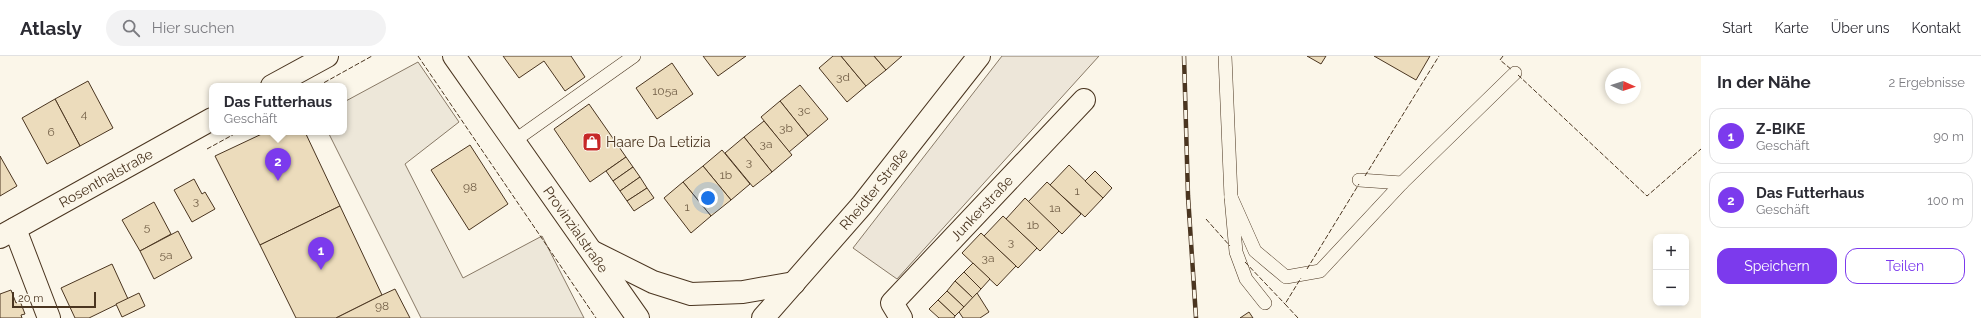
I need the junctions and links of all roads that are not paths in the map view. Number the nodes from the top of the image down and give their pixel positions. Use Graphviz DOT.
graph roads {
  1 [pos="327,56"];
  2 [pos="454,56"];
  3 [pos="634,56"];
  4 [pos="979,56"];
  5 [pos="1225,56"];
  6 [pos="1515,73"];
  7 [pos="278,83"];
  8 [pos="1084,100"];
  9 [pos="209,121"];
  10 [pos="514,141"];
  11 [pos="1359,180"];
  12 [pos="1402,183"];
  13 [pos="1231,197"];
  14 [pos="8,233"];
  15 [pos="593,252"];
  16 [pos="794,283"];
  17 [pos="1265,303"];
  18 [pos="49,318"];
  19 [pos="638,318"];
  20 [pos="763,318"];
  21 [pos="774,318"];
  22 [pos="901,318"];
  1 -- 7 [label="street"];
  2 -- 10 [label="street, Provinzialstraße"];
  3 -- 10 [label="lane"];
  4 -- 16 [label="street, Rheidter Straße"];
  5 -- 13 [label="lane"];
  6 -- 12 [label="lane"];
  8 -- 22 [label="street, Junkerstraße"];
  9 -- 14 [label="street, Rosenthalstraße"];
  10 -- 15 [label="street, Provinzialstraße"];
  11 -- 12 [label="lane"];
  12 -- 13 [label="lane"];
  13 -- 17 [label="lane"];
  14 -- 18 [label="street"];
  15 -- 16 [label="street"];
  15 -- 19 [label="street, Provinzialstraße"];
  16 -- 20 [label="street, Rheidter Straße"];
  16 -- 21 [label="street"];
}
